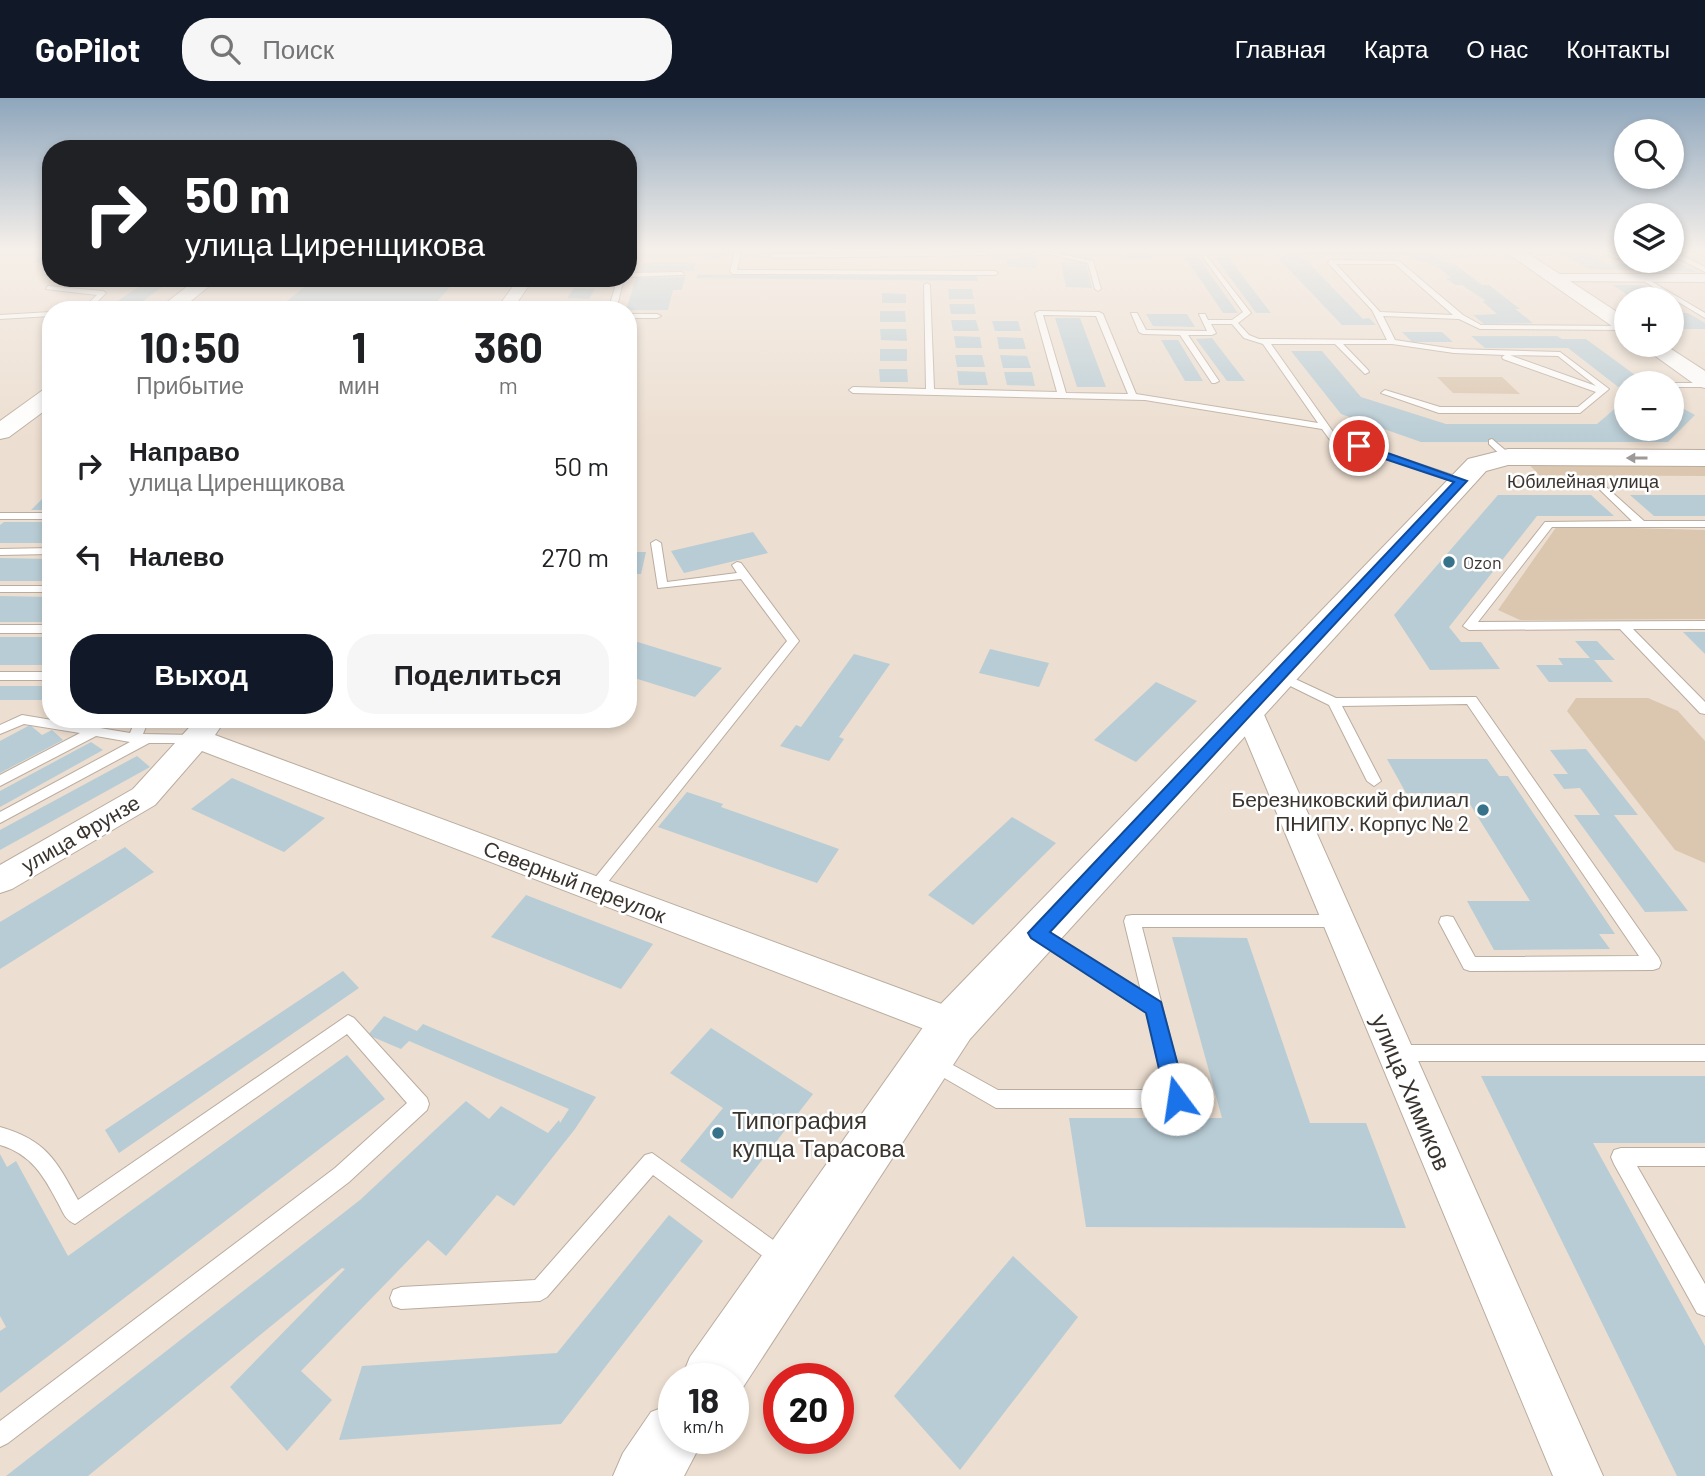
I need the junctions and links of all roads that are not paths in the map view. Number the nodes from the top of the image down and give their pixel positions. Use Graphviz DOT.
graph roads {
  1 [pos="928,314"];
  2 [pos="1039,314"];
  3 [pos="1099,314"];
  4 [pos="1134,314"];
  5 [pos="1245,314"];
  6 [pos="1379,314"];
  7 [pos="1387,314"];
  8 [pos="1458,314"];
  9 [pos="42,315"];
  10 [pos="637,316"];
  11 [pos="657,316"];
  12 [pos="0,317"];
  13 [pos="1461,317"];
  14 [pos="1234,322"];
  15 [pos="1614,327"];
  16 [pos="1182,332"];
  17 [pos="1265,342"];
  18 [pos="1337,342"];
  19 [pos="1392,342"];
  20 [pos="1495,353"];
  21 [pos="1668,357"];
  22 [pos="1366,372"];
  23 [pos="1215,381"];
  24 [pos="1705,383"];
  25 [pos="1684,384"];
  26 [pos="1614,385"];
  27 [pos="1600,388"];
  28 [pos="853,390"];
  29 [pos="930,392"];
  30 [pos="1385,393"];
  31 [pos="1062,395"];
  32 [pos="1133,397"];
  33 [pos="42,402"];
  34 [pos="1461,410"];
  35 [pos="1475,424"];
  36 [pos="1326,427"];
  37 [pos="0,432"];
  38 [pos="1705,458"];
  39 [pos="1461,481"];
  40 [pos="1595,481"];
  41 [pos="1705,482"];
  42 [pos="0,516"];
  43 [pos="42,516"];
  44 [pos="1641,524"];
  45 [pos="1705,524"];
  46 [pos="656,543"];
  47 [pos="42,551"];
  48 [pos="0,552"];
  49 [pos="0,589"];
  50 [pos="42,589"];
  51 [pos="1623,625"];
  52 [pos="1705,625"];
  53 [pos="0,629"];
  54 [pos="42,629"];
  55 [pos="1278,675"];
  56 [pos="0,676"];
  57 [pos="42,676"];
  58 [pos="1334,702"];
  59 [pos="1247,708"];
  60 [pos="1705,710"];
  61 [pos="42,722"];
  62 [pos="77,728"];
  63 [pos="142,728"];
  64 [pos="204,729"];
  65 [pos="0,730"];
  66 [pos="95,731"];
  67 [pos="140,738"];
  68 [pos="0,781"];
  69 [pos="1374,781"];
  70 [pos="0,818"];
  71 [pos="0,880"];
  72 [pos="595,888"];
  73 [pos="1339,921"];
  74 [pos="1447,922"];
  75 [pos="1038,933"];
  76 [pos="1154,1008"];
  77 [pos="953,1024"];
  78 [pos="1395,1053"];
  79 [pos="1705,1053"];
  80 [pos="929,1059"];
  81 [pos="0,1136"];
  82 [pos="1705,1157"];
  83 [pos="789,1264"];
  84 [pos="401,1298"];
  85 [pos="1705,1305"];
  86 [pos="723,1363"];
  87 [pos="0,1435"];
  88 [pos="661,1454"];
  89 [pos="646,1476"];
  90 [pos="1577,1476"];
  1 -- 29 [label="lane"];
  2 -- 31 [label="lane"];
  3 -- 32 [label="lane"];
  4 -- 16 [label="lane"];
  5 -- 14 [label="lane"];
  6 -- 19 [label="lane"];
  7 -- 13 [label="lane"];
  8 -- 13 [label="lane"];
  9 -- 12 [label="lane"];
  10 -- 11 [label="lane"];
  13 -- 15 [label="lane"];
  14 -- 16 [label="lane"];
  14 -- 17 [label="lane"];
  16 -- 23 [label="lane"];
  17 -- 18 [label="lane"];
  17 -- 36 [label="lane"];
  18 -- 19 [label="lane"];
  18 -- 22 [label="lane"];
  19 -- 20 [label="lane"];
  20 -- 27 [label="lane"];
  20 -- 27 [label="lane"];
  21 -- 24 [label="street"];
  24 -- 25 [label="lane"];
  26 -- 27 [label="lane"];
  27 -- 34 [label="lane"];
  28 -- 29 [label="lane"];
  29 -- 31 [label="lane"];
  30 -- 34 [label="lane"];
  31 -- 32 [label="lane"];
  32 -- 36 [label="lane"];
  33 -- 37 [label="street"];
  34 -- 35 [label="lane"];
  36 -- 39 [label="lane"];
  38 -- 39 [label="street, one-way"];
  39 -- 40 [label="street, Юбилейная улица"];
  39 -- 55 [label="street"];
  40 -- 41 [label="street, Юбилейная улица"];
  40 -- 44 [label="lane"];
  42 -- 43 [label="lane"];
  44 -- 45 [label="lane"];
  44 -- 51 [label="lane"];
  46 -- 72 [label="lane"];
  47 -- 48 [label="lane"];
  49 -- 50 [label="lane"];
  51 -- 52 [label="lane"];
  51 -- 60 [label="lane"];
  53 -- 54 [label="lane"];
  55 -- 58 [label="lane"];
  55 -- 59 [label="street"];
  56 -- 57 [label="lane"];
  58 -- 69 [label="lane"];
  58 -- 74 [label="lane"];
  59 -- 73 [label="street, улица Химиков"];
  59 -- 75 [label="street"];
  61 -- 65 [label="lane"];
  62 -- 66 [label="lane"];
  63 -- 67 [label="lane"];
  64 -- 67 [label="lane"];
  64 -- 71 [label="street, улица Фрунзе"];
  64 -- 72 [label="street, Северный переулок"];
  66 -- 67 [label="lane"];
  66 -- 68 [label="lane"];
  67 -- 70 [label="lane"];
  72 -- 77 [label="street, Северный переулок"];
  73 -- 76 [label="lane"];
  73 -- 78 [label="street, улица Химиков"];
  75 -- 76 [label="lane"];
  75 -- 77 [label="street"];
  76 -- 80 [label="lane"];
  77 -- 80 [label="street"];
  78 -- 79 [label="lane"];
  78 -- 90 [label="street, улица Химиков"];
  80 -- 83 [label="street"];
  81 -- 87 [label="lane"];
  82 -- 85 [label="lane"];
  83 -- 84 [label="lane"];
  83 -- 86 [label="street"];
  88 -- 89 [label="street"];
}
